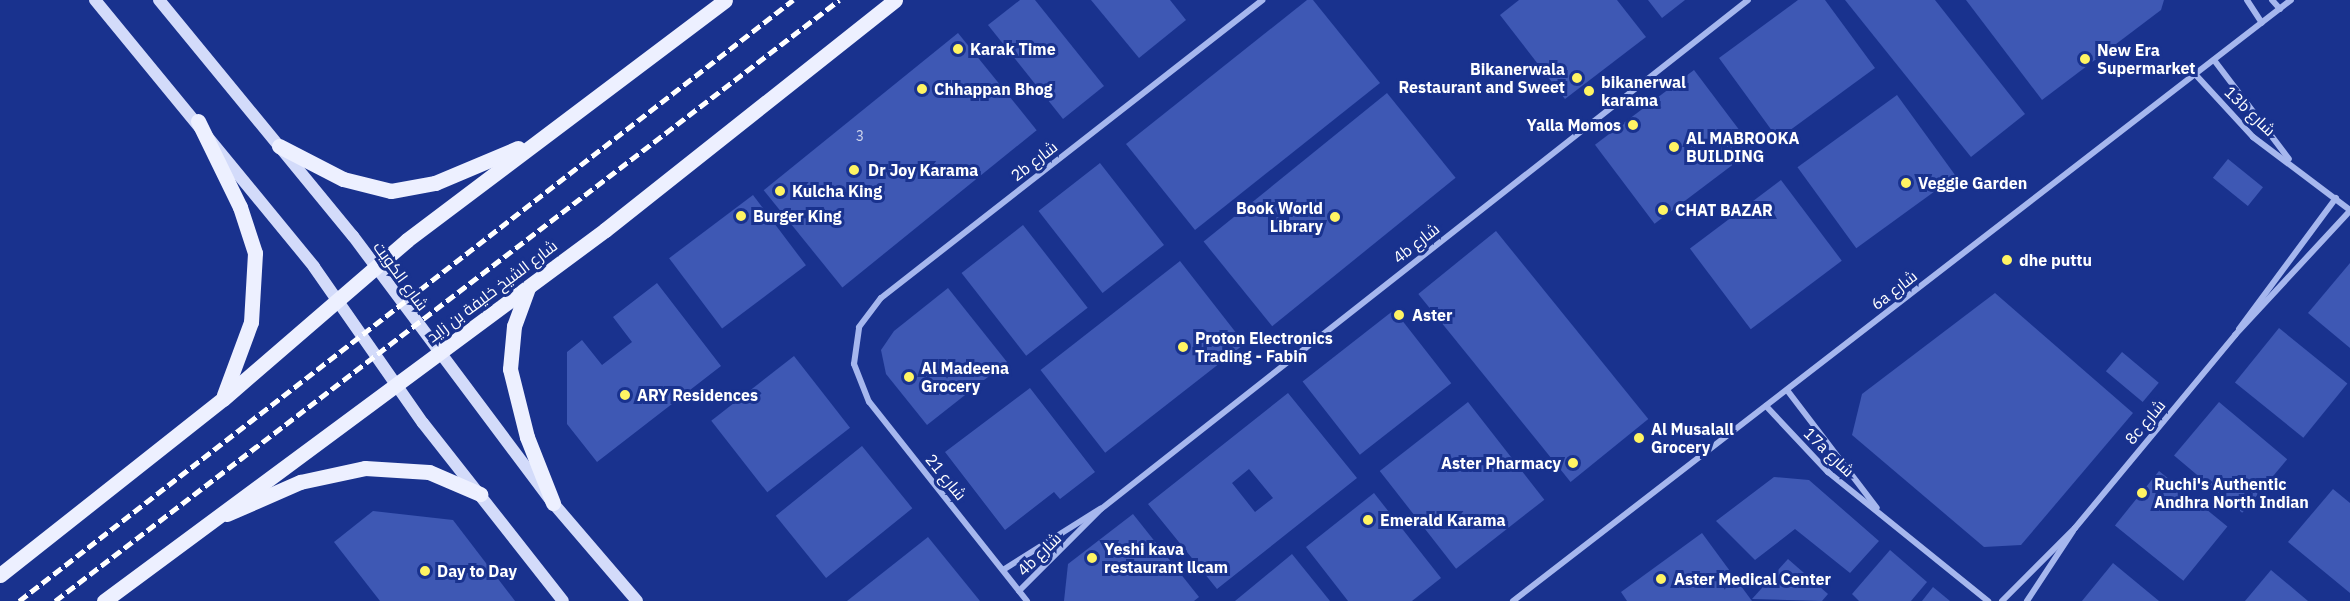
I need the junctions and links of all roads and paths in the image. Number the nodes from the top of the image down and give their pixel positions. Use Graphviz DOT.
graph roads {
  1 [pos="95,0"];
  2 [pos="159,0"];
  3 [pos="725,0"];
  4 [pos="895,0"];
  5 [pos="1263,0"];
  6 [pos="1748,0"];
  7 [pos="2247,0"];
  8 [pos="2272,0"];
  9 [pos="2291,0"];
  10 [pos="2280,9"];
  11 [pos="2262,23"];
  12 [pos="2214,60"];
  13 [pos="2195,75"];
  14 [pos="198,121"];
  15 [pos="540,138"];
  16 [pos="279,146"];
  17 [pos="2291,162"];
  18 [pos="2336,198"];
  19 [pos="2350,211"];
  20 [pos="374,268"];
  21 [pos="529,286"];
  22 [pos="336,299"];
  23 [pos="2235,334"];
  24 [pos="438,354"];
  25 [pos="854,364"];
  26 [pos="396,384"];
  27 [pos="1787,390"];
  28 [pos="223,399"];
  29 [pos="1766,406"];
  30 [pos="480,494"];
  31 [pos="553,503"];
  32 [pos="1101,508"];
  33 [pos="1878,511"];
  34 [pos="202,525"];
  35 [pos="2075,528"];
  36 [pos="1003,570"];
  37 [pos="0,575"];
  38 [pos="1019,591"];
  39 [pos="104,601"];
  40 [pos="563,601"];
  41 [pos="637,601"];
  42 [pos="1027,601"];
  43 [pos="1513,601"];
  44 [pos="1988,601"];
  45 [pos="2002,601"];
  46 [pos="2027,601"];
  1 -- 14 [label="main road"];
  2 -- 16 [label="main road, شارع الكويت"];
  3 -- 15 [label="main road"];
  4 -- 21 [label="main road, شارع الشيخ خليفة بن زايد"];
  5 -- 25 [label="street, 2b شارع"];
  6 -- 32 [label="street, 4b شارع"];
  7 -- 11 [label="street"];
  8 -- 10 [label="street"];
  9 -- 10 [label="street, 6a شارع"];
  10 -- 11 [label="street, 6a شارع"];
  11 -- 12 [label="street, 6a شارع"];
  12 -- 13 [label="street, 6a شارع"];
  12 -- 17 [label="street, 13b شارع"];
  13 -- 17 [label="street, 13b شارع"];
  13 -- 27 [label="street, 6a شارع"];
  14 -- 22 [label="main road"];
  14 -- 28 [label="main road"];
  15 -- 16 [label="main road"];
  15 -- 20 [label="main road"];
  16 -- 20 [label="main road, شارع الكويت"];
  17 -- 18 [label="street, 13b شارع"];
  18 -- 19 [label="street, 13b شارع"];
  18 -- 23 [label="street, 8c شارع"];
  19 -- 23 [label="street, 8c شارع"];
  20 -- 22 [label="main road"];
  20 -- 24 [label="main road, شارع الكويت"];
  21 -- 24 [label="main road, شارع الشيخ خليفة بن زايد"];
  21 -- 31 [label="main road"];
  22 -- 26 [label="main road"];
  22 -- 28 [label="main road"];
  23 -- 35 [label="street, 8c شارع"];
  24 -- 26 [label="main road, شارع الشيخ خليفة بن زايد"];
  24 -- 31 [label="main road, شارع الكويت"];
  25 -- 36 [label="street, شارع 21"];
  26 -- 30 [label="main road"];
  26 -- 34 [label="main road, شارع الشيخ خليفة بن زايد"];
  27 -- 29 [label="street, 6a شارع"];
  27 -- 33 [label="street, 17a شارع"];
  28 -- 37 [label="main road"];
  29 -- 33 [label="street, 17a شارع"];
  29 -- 43 [label="street, 6a شارع"];
  30 -- 34 [label="main road"];
  30 -- 40 [label="main road"];
  31 -- 41 [label="main road, شارع الكويت"];
  32 -- 36 [label="street, 4b شارع"];
  32 -- 38 [label="street, 4b شارع"];
  33 -- 44 [label="street, 17a شارع"];
  34 -- 39 [label="main road, شارع الشيخ خليفة بن زايد"];
  35 -- 45 [label="street, 8c شارع"];
  35 -- 46 [label="street, 8c شارع"];
  36 -- 38 [label="street, شارع 21"];
  38 -- 42 [label="street, شارع 21"];
}
